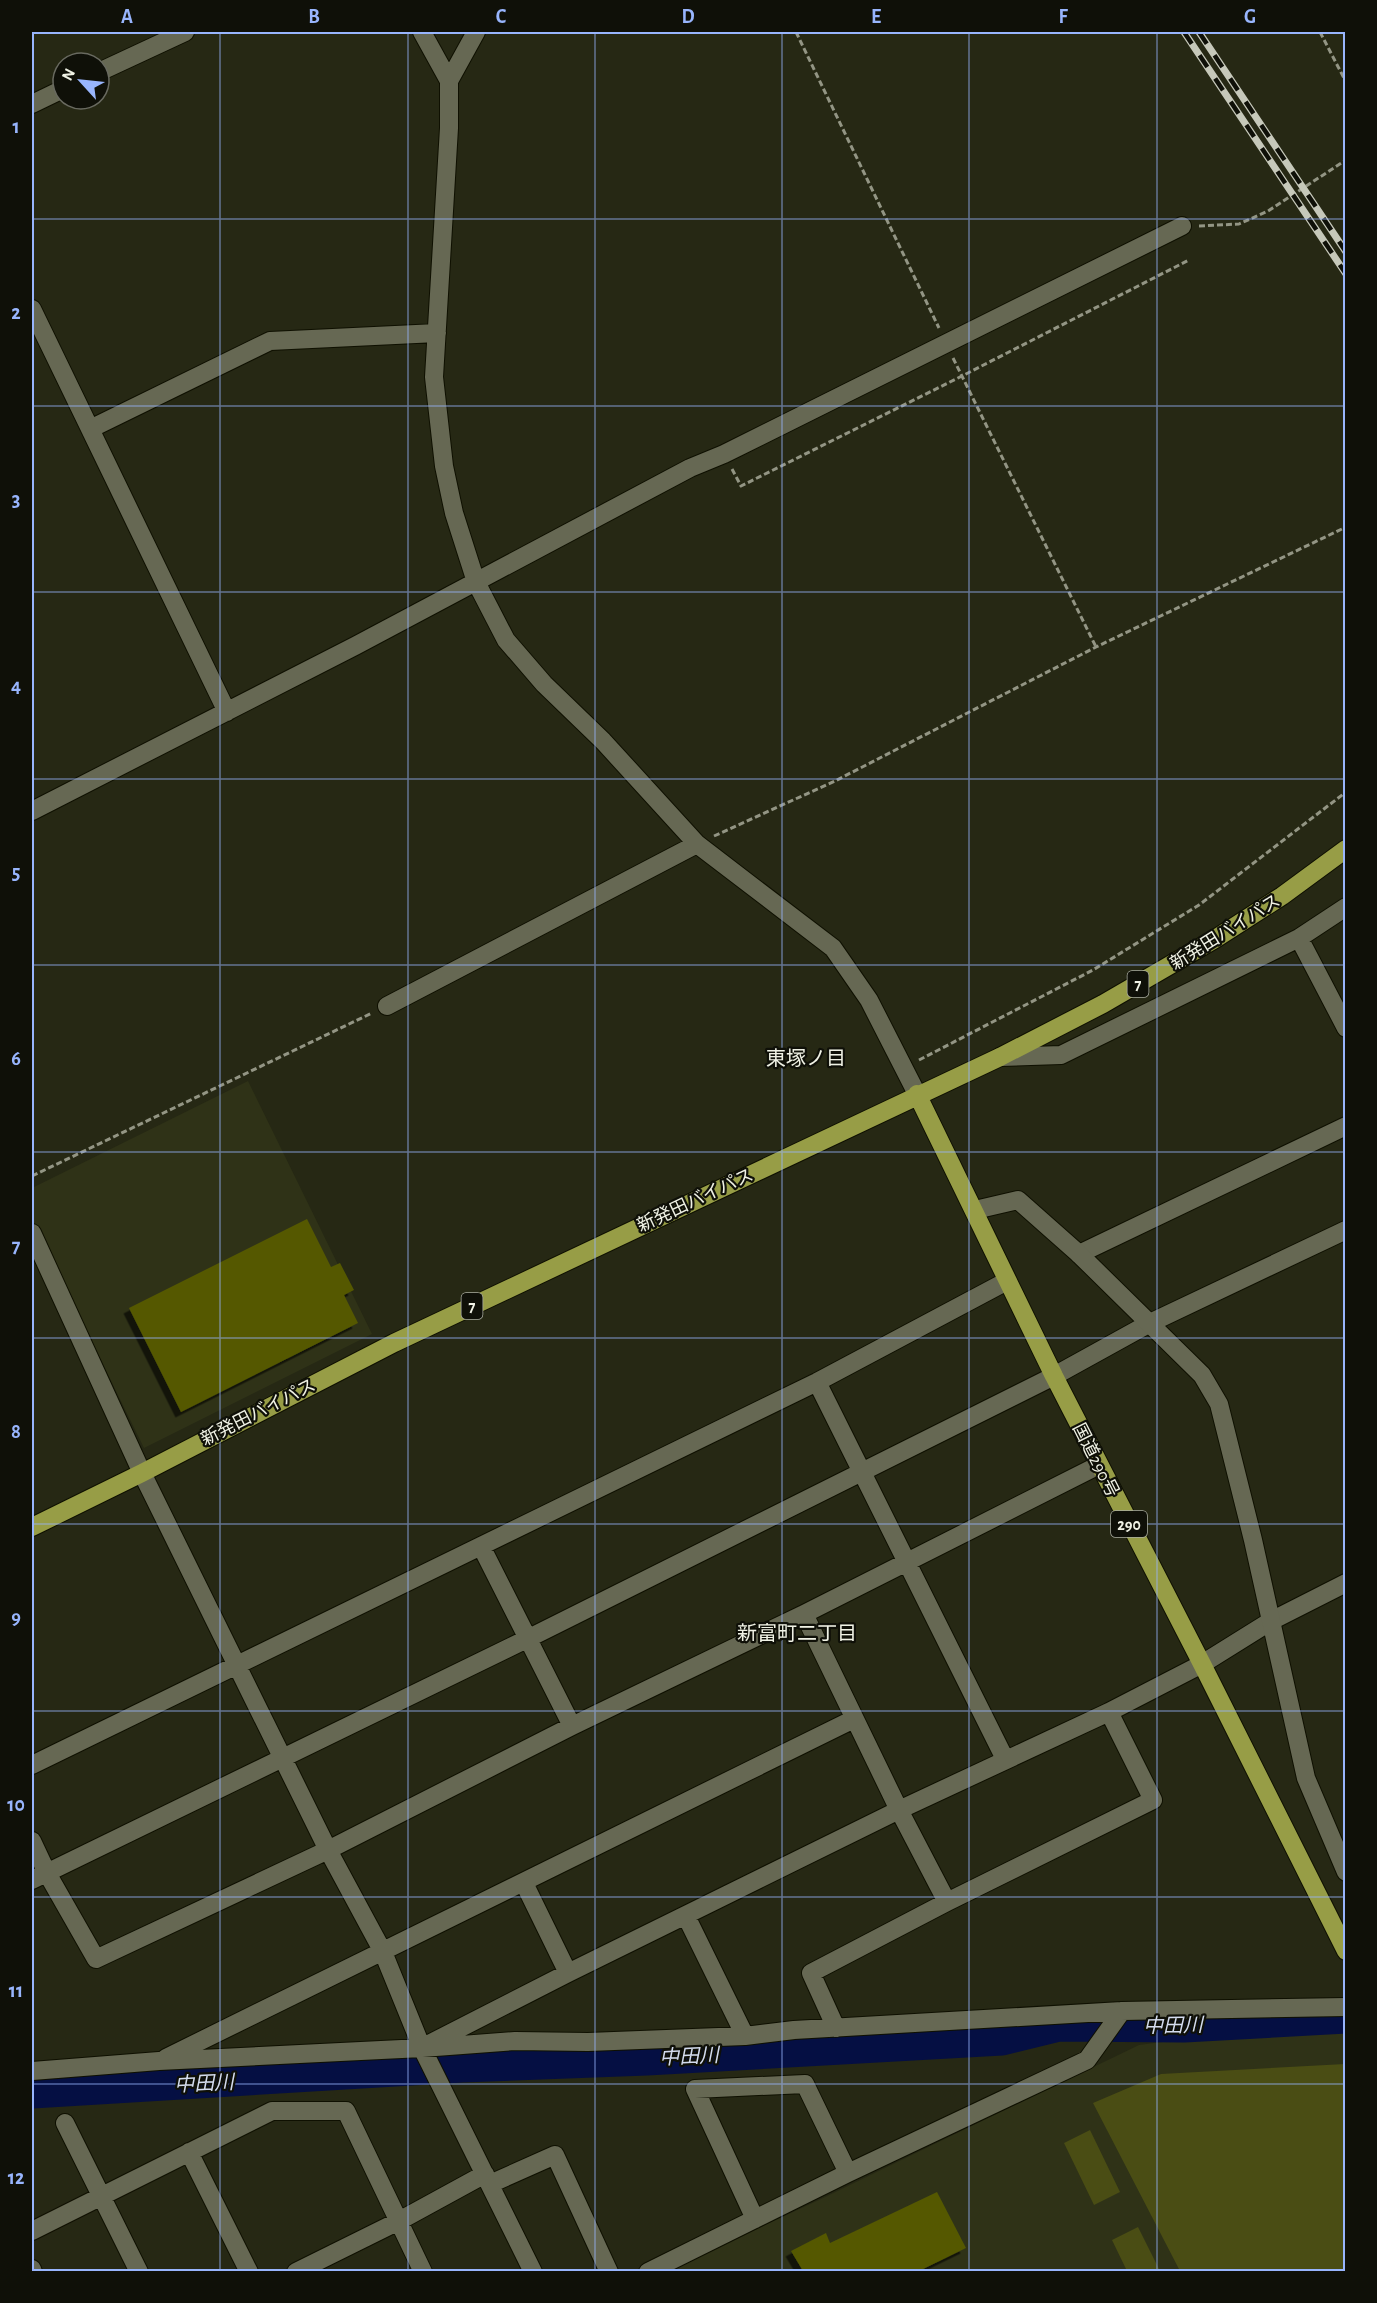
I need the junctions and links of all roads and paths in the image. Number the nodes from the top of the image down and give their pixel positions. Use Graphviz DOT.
graph roads {
  1 [pos="185,32"];
  2 [pos="422,32"];
  3 [pos="476,32"];
  4 [pos="796,32"];
  5 [pos="1320,32"];
  6 [pos="111,66"];
  7 [pos="448,81"];
  8 [pos="1346,82"];
  9 [pos="51,95"];
  10 [pos="32,104"];
  11 [pos="1346,160"];
  12 [pos="1182,226"];
  13 [pos="1189,260"];
  14 [pos="32,309"];
  15 [pos="437,333"];
  16 [pos="946,345"];
  17 [pos="962,376"];
  18 [pos="90,429"];
  19 [pos="724,454"];
  20 [pos="1346,527"];
  21 [pos="476,582"];
  22 [pos="1096,647"];
  23 [pos="227,712"];
  24 [pos="1346,792"];
  25 [pos="32,811"];
  26 [pos="697,844"];
  27 [pos="1346,849"];
  28 [pos="1346,907"];
  29 [pos="1299,938"];
  30 [pos="387,1006"];
  31 [pos="1346,1028"];
  32 [pos="1000,1057"];
  33 [pos="903,1068"];
  34 [pos="917,1094"];
  35 [pos="1346,1126"];
  36 [pos="32,1176"];
  37 [pos="975,1209"];
  38 [pos="1346,1230"];
  39 [pos="32,1233"];
  40 [pos="1079,1254"];
  41 [pos="1007,1281"];
  42 [pos="1150,1323"];
  43 [pos="1054,1376"];
  44 [pos="817,1382"];
  45 [pos="1099,1465"];
  46 [pos="862,1471"];
  47 [pos="142,1473"];
  48 [pos="32,1527"];
  49 [pos="481,1546"];
  50 [pos="908,1562"];
  51 [pos="1346,1583"];
  52 [pos="804,1614"];
  53 [pos="1271,1621"];
  54 [pos="529,1638"];
  55 [pos="238,1664"];
  56 [pos="1202,1664"];
  57 [pos="1108,1712"];
  58 [pos="854,1719"];
  59 [pos="572,1726"];
  60 [pos="284,1758"];
  61 [pos="1005,1759"];
  62 [pos="32,1765"];
  63 [pos="899,1810"];
  64 [pos="32,1841"];
  65 [pos="328,1850"];
  66 [pos="1346,1872"];
  67 [pos="39,1877"];
  68 [pos="524,1883"];
  69 [pos="947,1902"];
  70 [pos="686,1916"];
  71 [pos="1340,1927"];
  72 [pos="1346,1951"];
  73 [pos="383,1952"];
  74 [pos="568,1972"];
  75 [pos="1346,2007"];
  76 [pos="1122,2011"];
  77 [pos="836,2028"];
  78 [pos="745,2036"];
  79 [pos="424,2053"];
  80 [pos="159,2061"];
  81 [pos="32,2071"];
  82 [pos="65,2123"];
  83 [pos="189,2152"];
  84 [pos="848,2173"];
  85 [pos="487,2179"];
  86 [pos="103,2196"];
  87 [pos="755,2219"];
  88 [pos="399,2221"];
  89 [pos="32,2232"];
  90 [pos="140,2271"];
  91 [pos="249,2271"];
  92 [pos="296,2271"];
  93 [pos="423,2271"];
  94 [pos="533,2271"];
  95 [pos="609,2271"];
  96 [pos="648,2271"];
  1 -- 6 [label="street"];
  2 -- 7 [label="street"];
  3 -- 7 [label="street"];
  4 -- 16 [label="path"];
  5 -- 8 [label="path"];
  7 -- 15 [label="street"];
  9 -- 10 [label="street"];
  11 -- 12 [label="path"];
  12 -- 16 [label="street"];
  13 -- 17 [label="path"];
  14 -- 18 [label="street"];
  15 -- 18 [label="street"];
  15 -- 21 [label="street"];
  16 -- 17 [label="path"];
  16 -- 19 [label="street"];
  17 -- 19 [label="path"];
  17 -- 22 [label="path"];
  18 -- 23 [label="street"];
  19 -- 21 [label="street"];
  20 -- 22 [label="path"];
  21 -- 23 [label="street"];
  21 -- 26 [label="street"];
  22 -- 26 [label="path"];
  23 -- 25 [label="street"];
  24 -- 33 [label="path"];
  26 -- 30 [label="street"];
  26 -- 33 [label="street"];
  27 -- 32 [label="highway, 新発田バイパス / 7"];
  28 -- 29 [label="street"];
  29 -- 31 [label="street"];
  29 -- 32 [label="street"];
  30 -- 36 [label="path"];
  32 -- 34 [label="highway, 新発田バイパス / 7"];
  33 -- 34 [label="street"];
  34 -- 37 [label="highway, 国道290号 / 290"];
  34 -- 47 [label="highway, 新発田バイパス / 7"];
  35 -- 40 [label="street"];
  37 -- 40 [label="street"];
  37 -- 41 [label="highway, 国道290号 / 290"];
  38 -- 42 [label="street"];
  39 -- 47 [label="street"];
  40 -- 42 [label="street"];
  41 -- 43 [label="highway, 国道290号 / 290"];
  41 -- 44 [label="street"];
  42 -- 43 [label="street"];
  42 -- 53 [label="street"];
  43 -- 45 [label="highway, 国道290号 / 290"];
  43 -- 46 [label="street"];
  44 -- 46 [label="street"];
  44 -- 49 [label="street"];
  45 -- 50 [label="street"];
  45 -- 56 [label="highway, 国道290号 / 290"];
  46 -- 50 [label="street"];
  46 -- 54 [label="street"];
  47 -- 48 [label="highway, 新発田バイパス / 7"];
  47 -- 55 [label="street"];
  49 -- 54 [label="street"];
  49 -- 55 [label="street"];
  50 -- 52 [label="street"];
  50 -- 61 [label="street"];
  51 -- 53 [label="street"];
  52 -- 58 [label="street"];
  52 -- 59 [label="street"];
  53 -- 56 [label="street"];
  53 -- 66 [label="street"];
  54 -- 59 [label="street"];
  54 -- 60 [label="street"];
  55 -- 60 [label="street"];
  55 -- 62 [label="street"];
  56 -- 57 [label="street"];
  56 -- 71 [label="highway, 国道290号 / 290"];
  57 -- 61 [label="street"];
  57 -- 69 [label="street"];
  58 -- 63 [label="street"];
  58 -- 68 [label="street"];
  59 -- 65 [label="street"];
  60 -- 65 [label="street"];
  60 -- 67 [label="street"];
  61 -- 63 [label="street"];
  63 -- 69 [label="street"];
  63 -- 70 [label="street"];
  64 -- 67 [label="street"];
  65 -- 67 [label="street"];
  65 -- 73 [label="street"];
  68 -- 73 [label="street"];
  68 -- 74 [label="street"];
  69 -- 77 [label="street"];
  70 -- 74 [label="street"];
  70 -- 78 [label="street"];
  71 -- 72 [label="highway, 国道290号 / 290"];
  73 -- 79 [label="street"];
  73 -- 80 [label="street"];
  74 -- 79 [label="street"];
  75 -- 76 [label="street"];
  76 -- 77 [label="street"];
  76 -- 84 [label="street"];
  77 -- 78 [label="street"];
  78 -- 79 [label="street"];
  79 -- 80 [label="street"];
  79 -- 85 [label="street"];
  80 -- 81 [label="street"];
  82 -- 86 [label="street"];
  83 -- 86 [label="street"];
  83 -- 88 [label="street"];
  83 -- 91 [label="street"];
  84 -- 87 [label="street"];
  84 -- 87 [label="street"];
  85 -- 88 [label="street"];
  85 -- 94 [label="street"];
  85 -- 95 [label="street"];
  86 -- 89 [label="street"];
  86 -- 90 [label="street"];
  87 -- 96 [label="street"];
  88 -- 92 [label="street"];
  88 -- 93 [label="street"];
}
